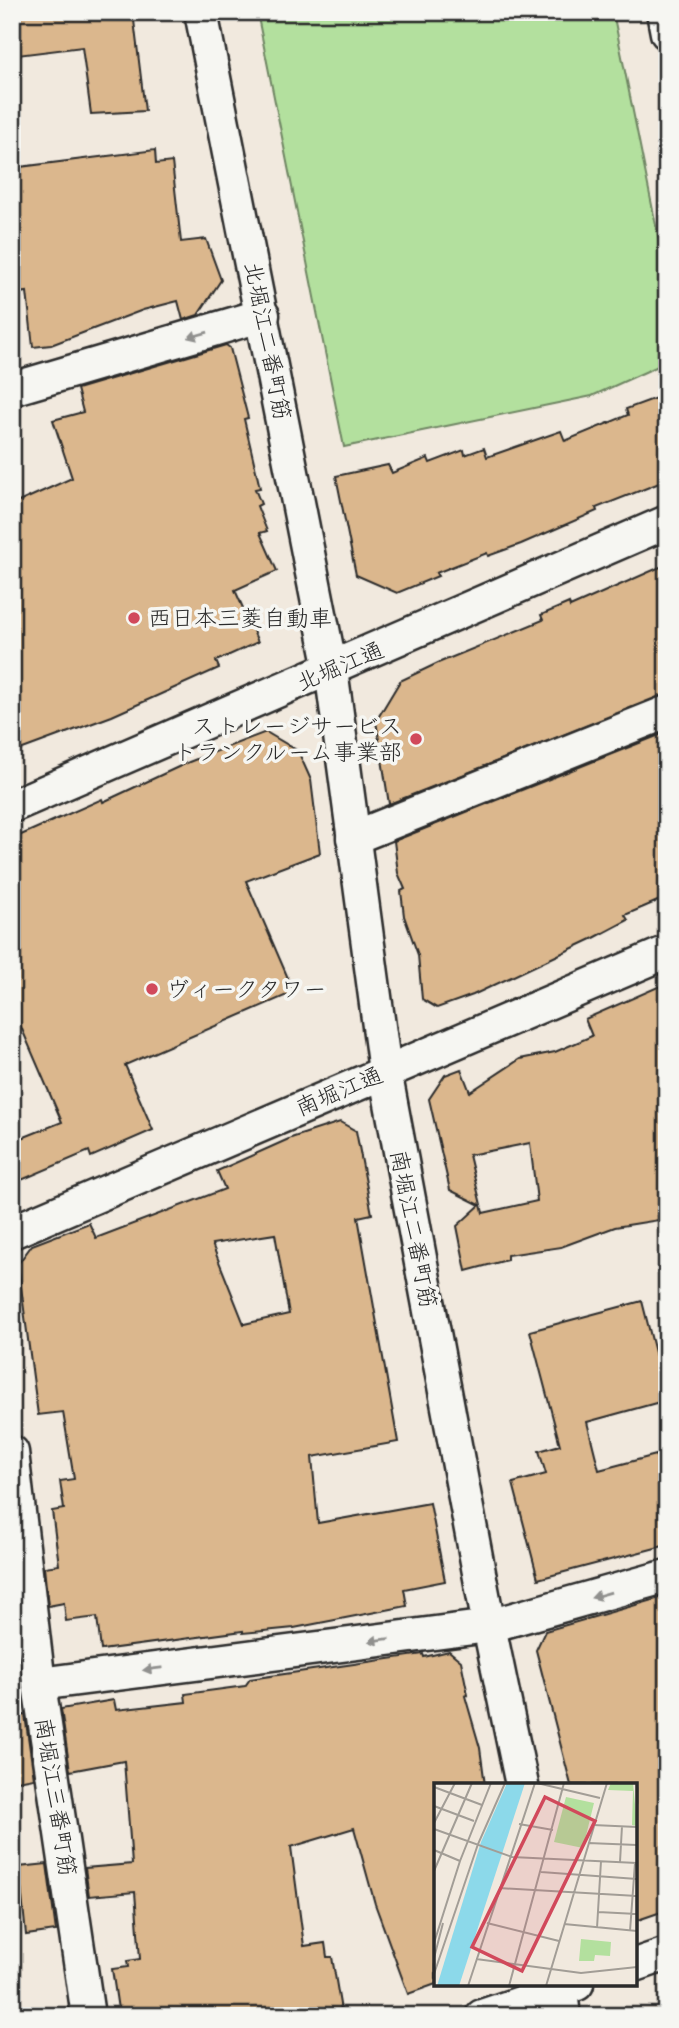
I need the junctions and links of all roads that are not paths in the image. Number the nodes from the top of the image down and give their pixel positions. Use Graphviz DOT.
graph roads {
  1 [pos="201,12"];
  2 [pos="663,12"];
  3 [pos="667,33"];
  4 [pos="263,315"];
  5 [pos="12,389"];
  6 [pos="667,522"];
  7 [pos="331,670"];
  8 [pos="667,712"];
  9 [pos="12,806"];
  10 [pos="353,838"];
  11 [pos="667,952"];
  12 [pos="384,1071"];
  13 [pos="12,1232"];
  14 [pos="12,1452"];
  15 [pos="667,1576"];
  16 [pos="489,1626"];
  17 [pos="39,1684"];
  18 [pos="522,1783"];
  19 [pos="667,1954"];
  20 [pos="637,1964"];
  21 [pos="565,1994"];
  22 [pos="88,2016"];
  23 [pos="482,2016"];
  1 -- 4 [label="street, 北堀江二番町筋"];
  2 -- 3 [label="street"];
  4 -- 5 [label="street, one-way"];
  4 -- 7 [label="street, 北堀江二番町筋"];
  6 -- 7 [label="street, 北堀江通"];
  7 -- 9 [label="street, 北堀江通"];
  7 -- 10 [label="street, 南堀江二番町筋"];
  8 -- 10 [label="street"];
  10 -- 12 [label="street, 南堀江二番町筋"];
  11 -- 12 [label="street, 南堀江通"];
  12 -- 13 [label="street, 南堀江通"];
  12 -- 16 [label="street, 南堀江二番町筋"];
  14 -- 17 [label="street, 南堀江三番町筋"];
  15 -- 16 [label="street, one-way"];
  16 -- 17 [label="street, one-way"];
  16 -- 18 [label="street, 南堀江二番町筋"];
  17 -- 22 [label="street, 南堀江三番町筋"];
  19 -- 20 [label="street"];
  21 -- 23 [label="street"];
}
